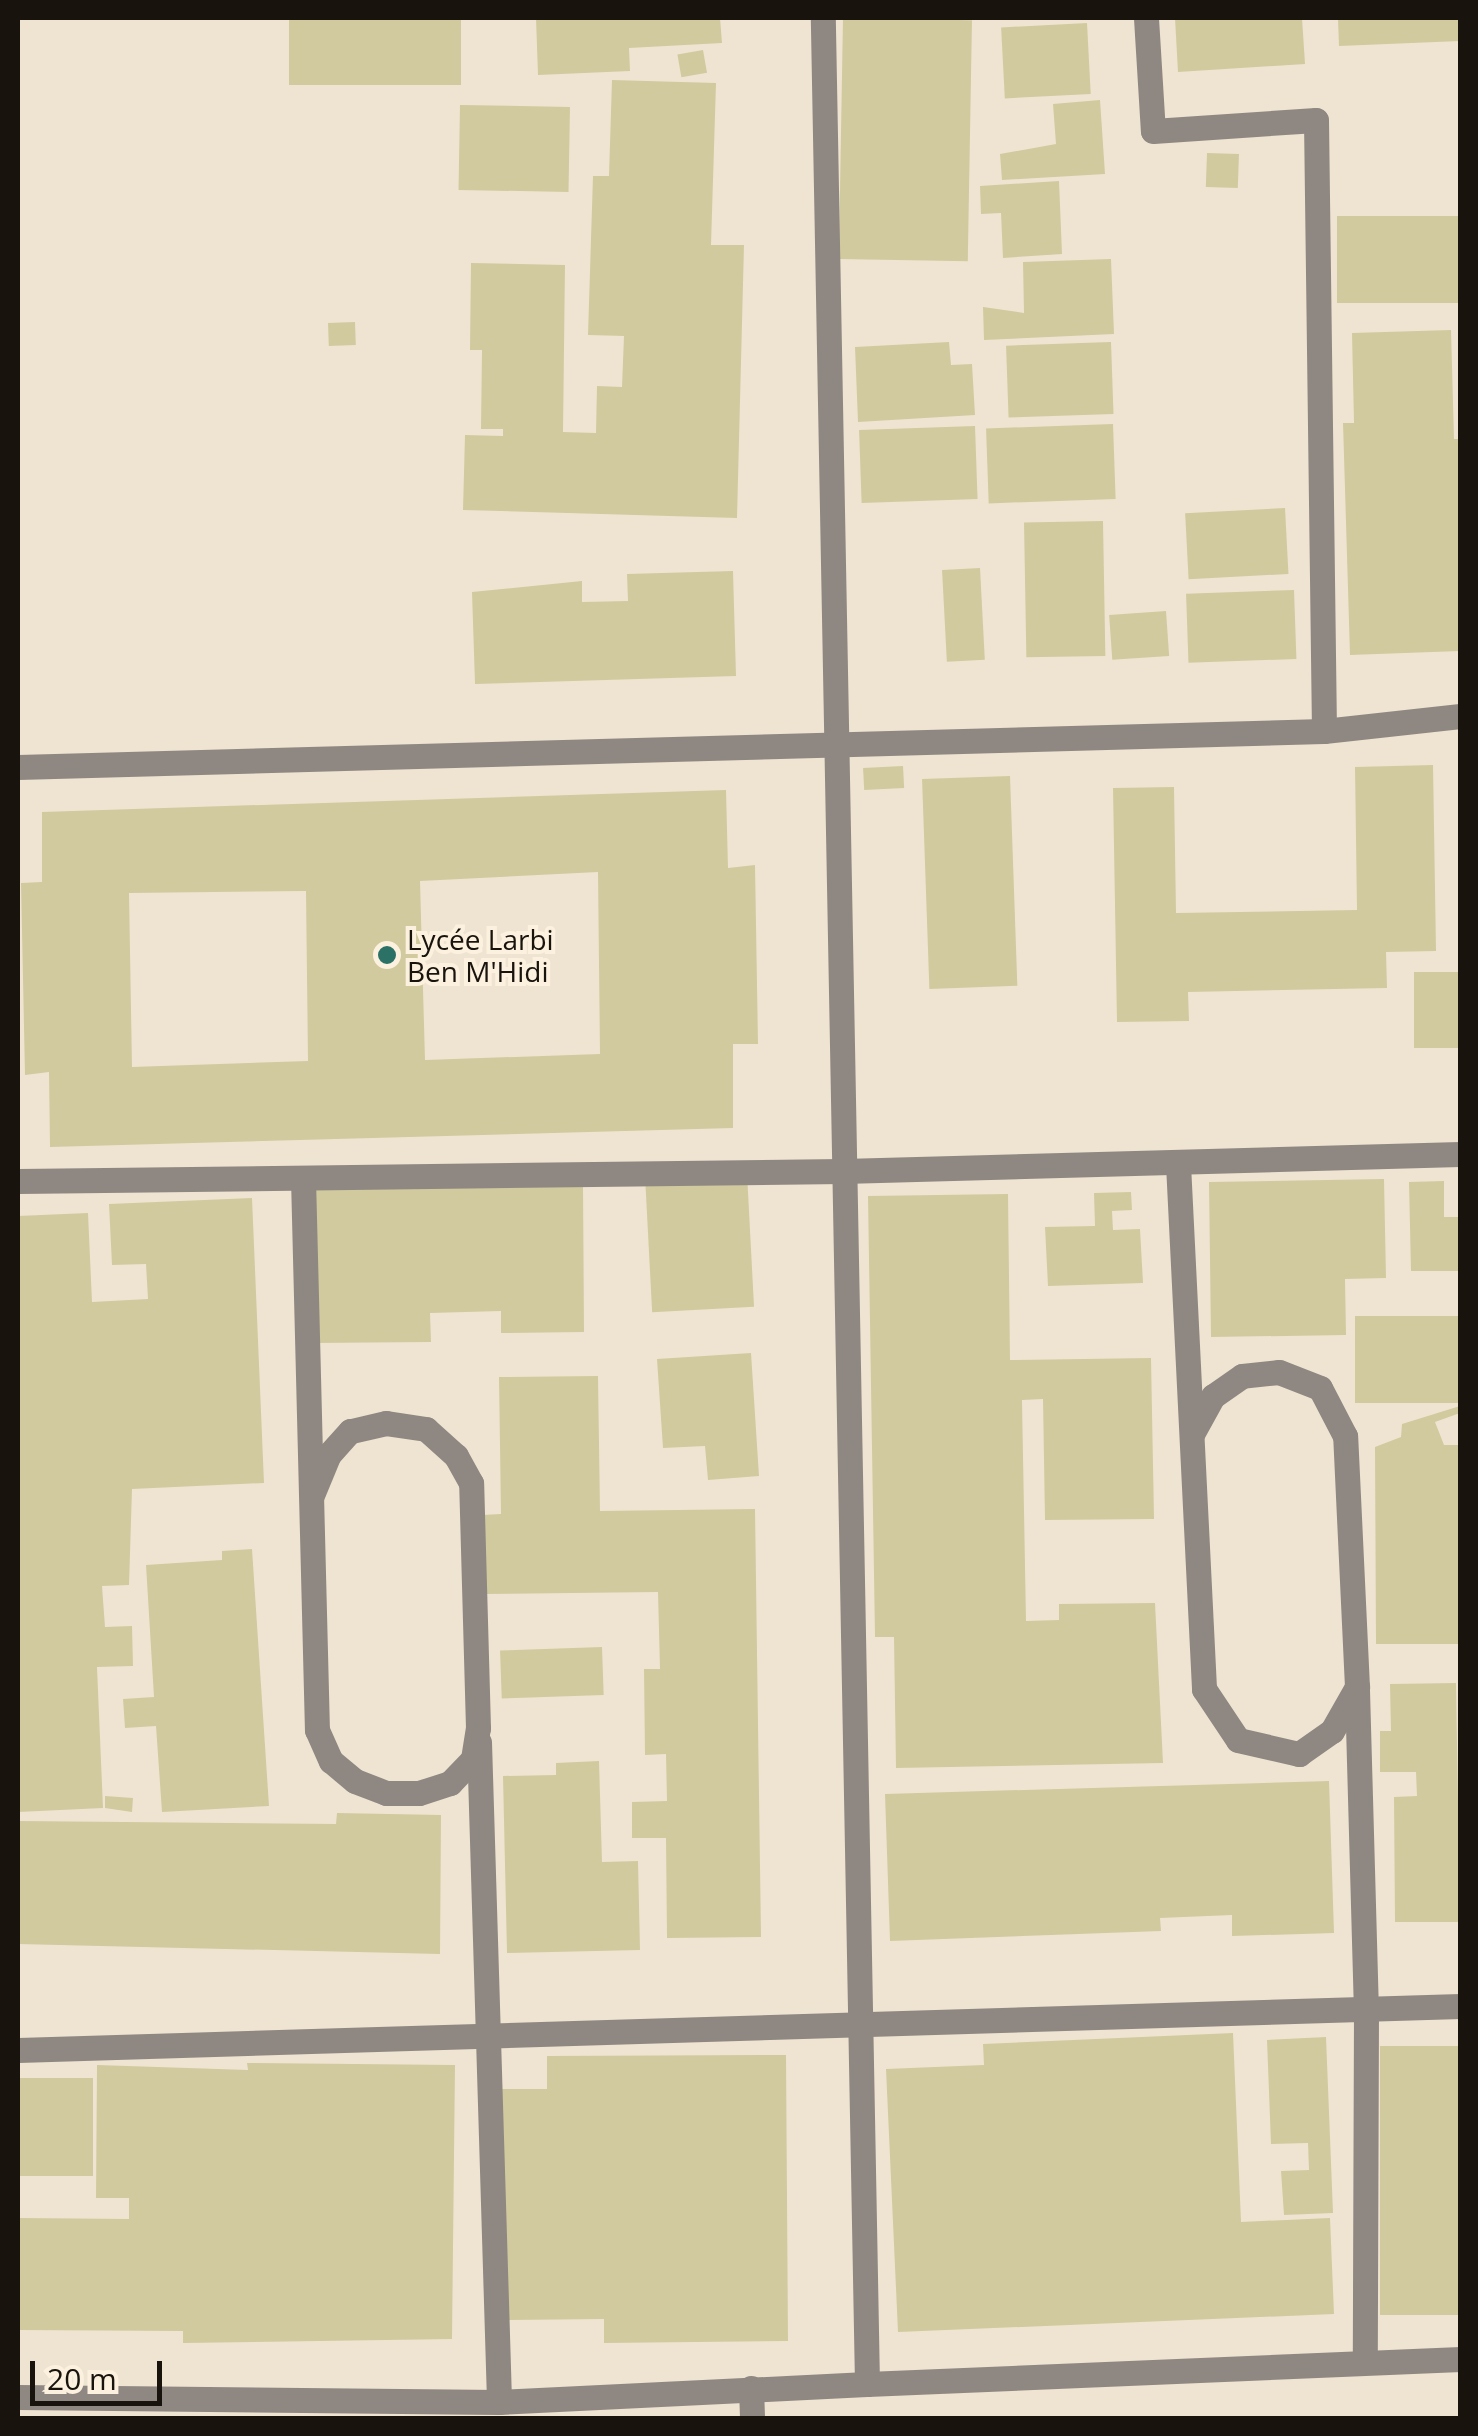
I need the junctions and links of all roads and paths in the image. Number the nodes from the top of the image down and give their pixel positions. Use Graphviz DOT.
graph roads {
  1 [pos="823,18"];
  2 [pos="1146,18"];
  3 [pos="1460,716"];
  4 [pos="1324,730"];
  5 [pos="836,739"];
  6 [pos="18,766"];
  7 [pos="1460,1154"];
  8 [pos="1178,1164"];
  9 [pos="843,1172"];
  10 [pos="303,1178"];
  11 [pos="18,1182"];
  12 [pos="1192,1434"];
  13 [pos="312,1495"];
  14 [pos="1357,1688"];
  15 [pos="478,1728"];
  16 [pos="1460,2006"];
  17 [pos="1366,2012"];
  18 [pos="858,2020"];
  19 [pos="490,2033"];
  20 [pos="18,2050"];
  21 [pos="1364,2360"];
  22 [pos="1460,2360"];
  23 [pos="868,2384"];
  24 [pos="752,2388"];
  25 [pos="18,2397"];
  26 [pos="499,2402"];
  27 [pos="188,2409"];
  28 [pos="752,2418"];
  1 -- 5 [label="street"];
  2 -- 4 [label="street"];
  3 -- 4 [label="street"];
  4 -- 5 [label="street"];
  5 -- 6 [label="street"];
  5 -- 9 [label="street"];
  7 -- 8 [label="street"];
  8 -- 9 [label="street"];
  8 -- 12 [label="street"];
  9 -- 10 [label="street"];
  9 -- 18 [label="street"];
  10 -- 11 [label="street"];
  10 -- 13 [label="street"];
  12 -- 14 [label="street"];
  12 -- 14 [label="street"];
  13 -- 15 [label="street"];
  13 -- 15 [label="street"];
  14 -- 17 [label="street"];
  15 -- 19 [label="street"];
  16 -- 17 [label="street"];
  17 -- 18 [label="street"];
  17 -- 21 [label="street"];
  18 -- 19 [label="street"];
  18 -- 23 [label="street"];
  19 -- 20 [label="street"];
  19 -- 26 [label="street"];
  21 -- 22 [label="street"];
  21 -- 23 [label="street"];
  23 -- 24 [label="street"];
  24 -- 26 [label="street"];
  24 -- 28 [label="street"];
  25 -- 27 [label="street"];
  26 -- 27 [label="street"];
}
